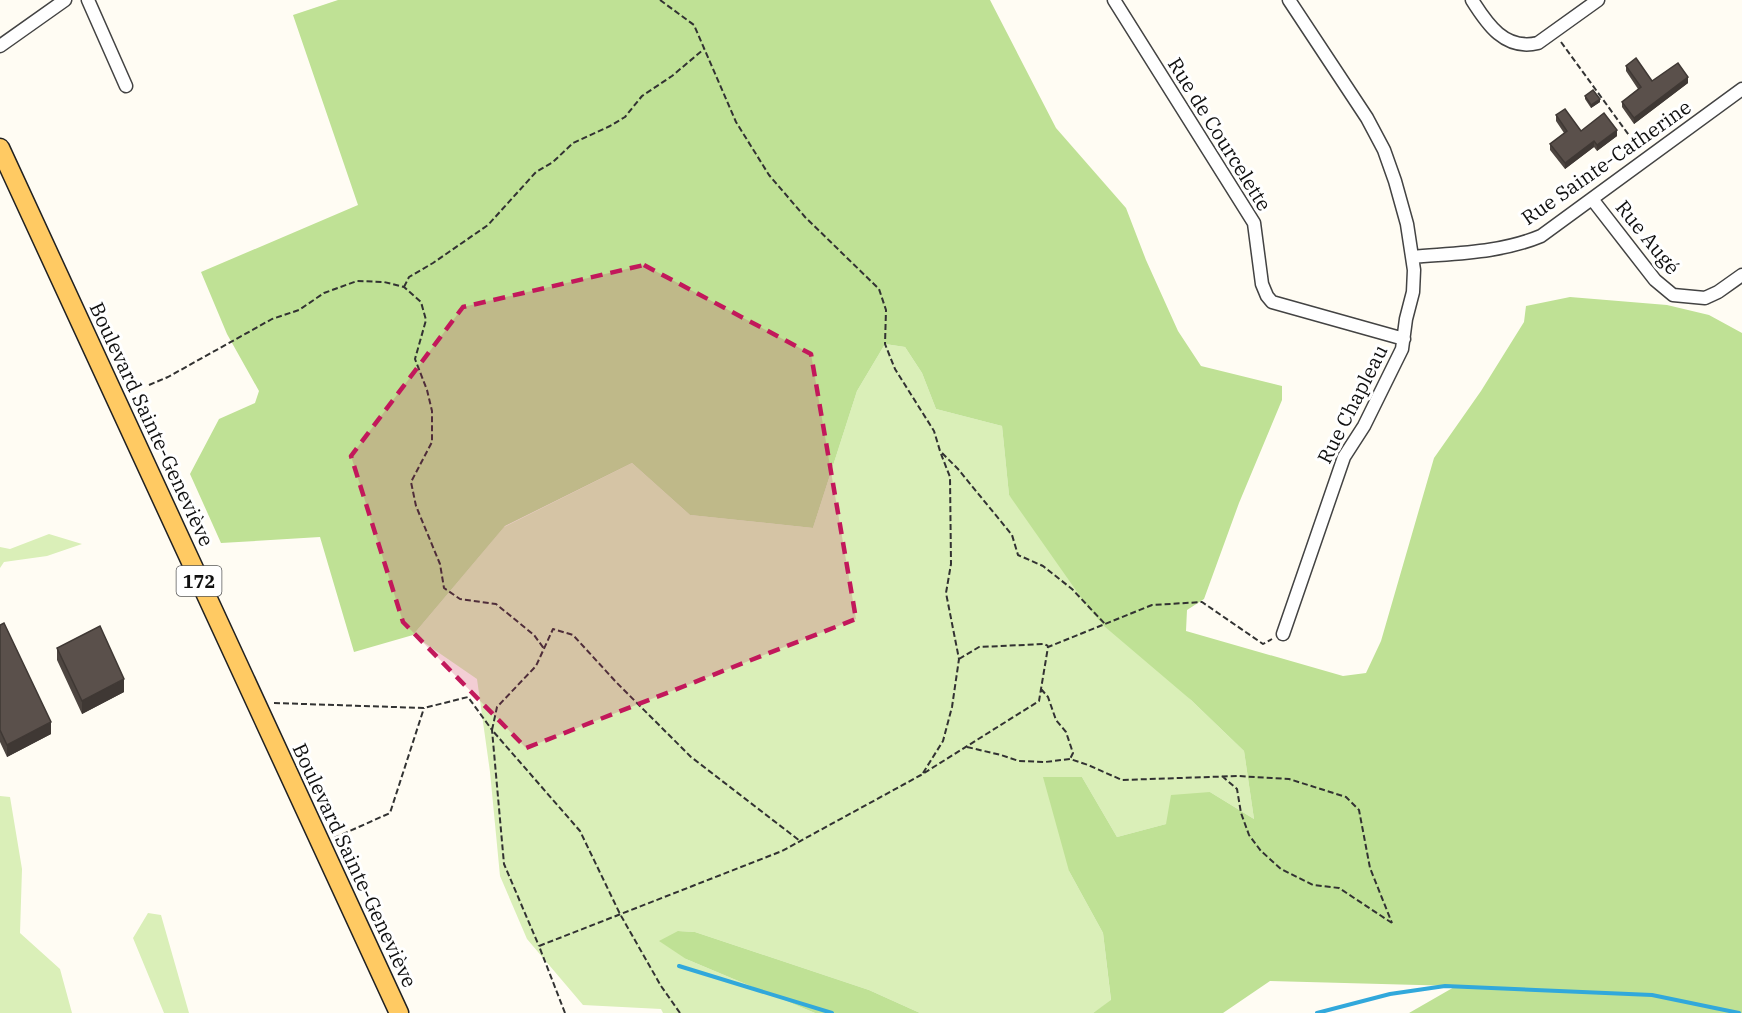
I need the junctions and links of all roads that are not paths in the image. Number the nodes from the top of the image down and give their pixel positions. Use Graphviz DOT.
graph roads {
  1 [pos="65,0"];
  2 [pos="88,0"];
  3 [pos="1114,0"];
  4 [pos="1289,0"];
  5 [pos="1472,0"];
  6 [pos="1598,0"];
  7 [pos="0,46"];
  8 [pos="126,86"];
  9 [pos="1742,89"];
  10 [pos="0,148"];
  11 [pos="1592,199"];
  12 [pos="1413,257"];
  13 [pos="1742,275"];
  14 [pos="1404,339"];
  15 [pos="1283,634"];
  16 [pos="399,1013"];
  1 -- 7 [label="street"];
  2 -- 8 [label="street"];
  3 -- 14 [label="street, Rue de Courcelette"];
  4 -- 12 [label="street, Rue Chapleau"];
  5 -- 6 [label="street"];
  9 -- 11 [label="street, Rue Sainte-Catherine"];
  10 -- 16 [label="main road, Boulevard Sainte-Geneviève / 172"];
  11 -- 12 [label="street, Rue Sainte-Catherine"];
  11 -- 13 [label="street, Rue Augé"];
  12 -- 14 [label="street, Rue Chapleau"];
  14 -- 15 [label="street, Rue Chapleau"];
}
